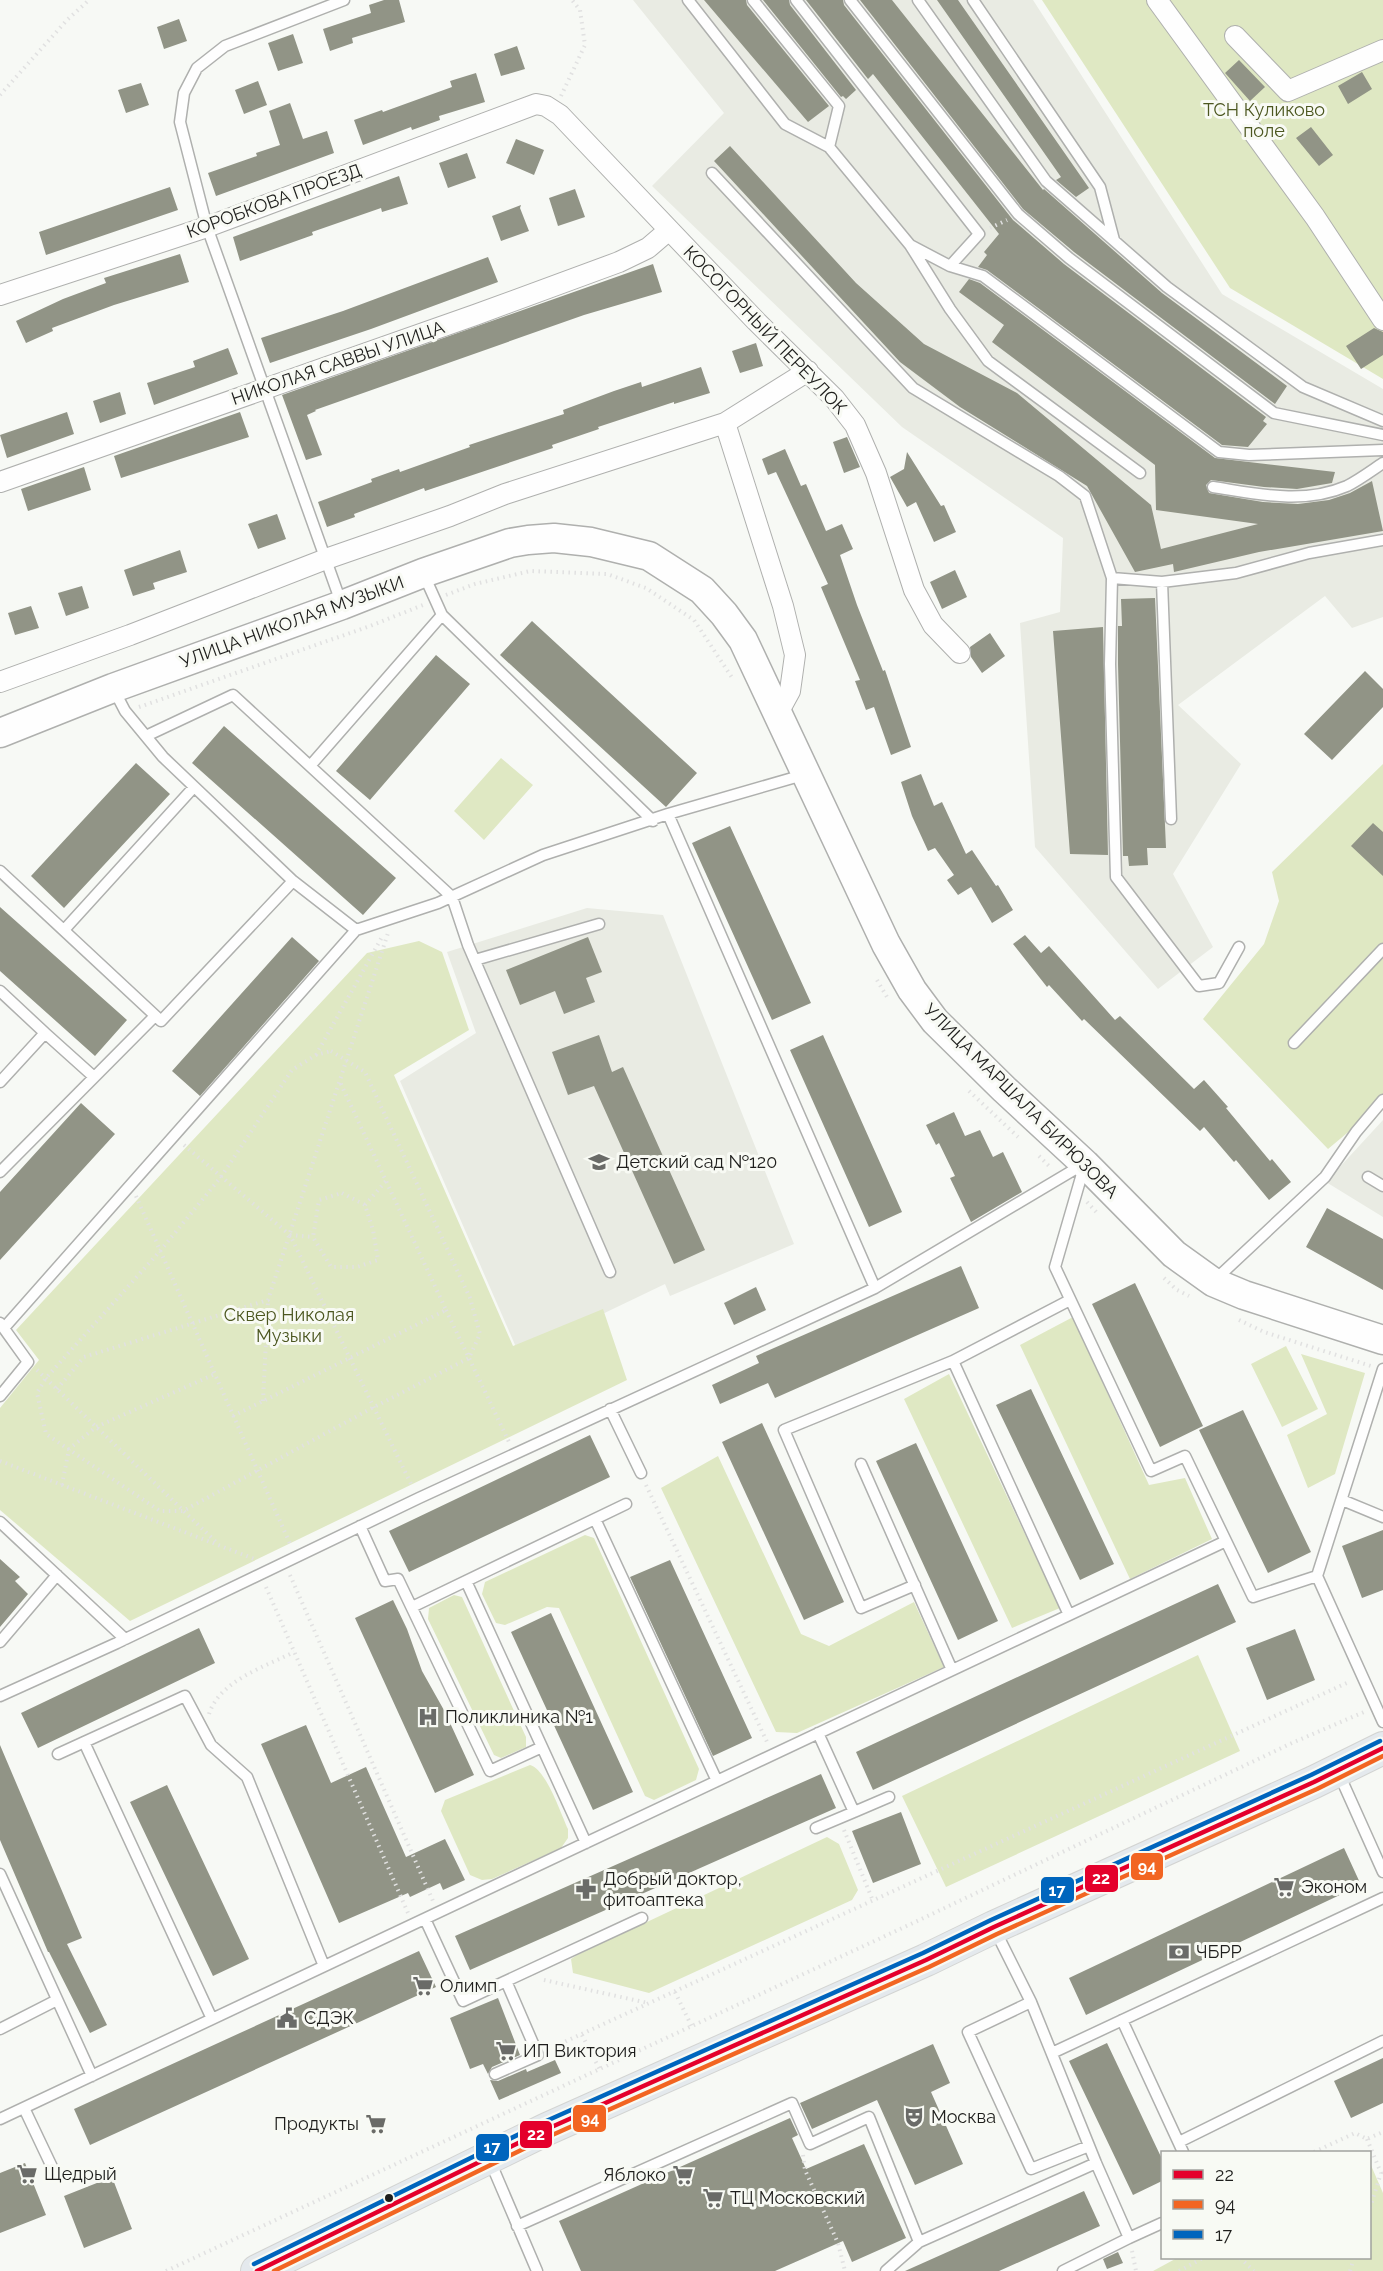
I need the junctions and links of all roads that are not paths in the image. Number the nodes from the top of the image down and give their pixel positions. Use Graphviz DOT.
graph roads {
  1 [pos="344,0"];
  2 [pos="688,0"];
  3 [pos="753,0"];
  4 [pos="796,0"];
  5 [pos="850,0"];
  6 [pos="918,0"];
  7 [pos="973,0"];
  8 [pos="1157,0"];
  9 [pos="1234,36"];
  10 [pos="1383,50"];
  11 [pos="550,108"];
  12 [pos="830,147"];
  13 [pos="712,172"];
  14 [pos="207,227"];
  15 [pos="669,230"];
  16 [pos="1114,240"];
  17 [pos="910,245"];
  18 [pos="950,266"];
  19 [pos="0,295"];
  20 [pos="1383,320"];
  21 [pos="808,371"];
  22 [pos="264,390"];
  23 [pos="1383,421"];
  24 [pos="725,423"];
  25 [pos="1383,435"];
  26 [pos="1383,450"];
  27 [pos="1383,463"];
  28 [pos="1140,473"];
  29 [pos="0,482"];
  30 [pos="1213,487"];
  31 [pos="1383,540"];
  32 [pos="591,542"];
  33 [pos="326,559"];
  34 [pos="423,573"];
  35 [pos="1112,578"];
  36 [pos="1162,582"];
  37 [pos="342,605"];
  38 [pos="442,615"];
  39 [pos="960,652"];
  40 [pos="0,682"];
  41 [pos="113,688"];
  42 [pos="778,713"];
  43 [pos="0,733"];
  44 [pos="146,736"];
  45 [pos="310,766"];
  46 [pos="806,774"];
  47 [pos="194,787"];
  48 [pos="668,814"];
  49 [pos="1171,819"];
  50 [pos="653,821"];
  51 [pos="0,871"];
  52 [pos="292,881"];
  53 [pos="452,897"];
  54 [pos="598,924"];
  55 [pos="64,930"];
  56 [pos="356,930"];
  57 [pos="1239,947"];
  58 [pos="1383,949"];
  59 [pos="475,960"];
  60 [pos="0,991"];
  61 [pos="155,1016"];
  62 [pos="45,1033"];
  63 [pos="1294,1043"];
  64 [pos="94,1077"];
  65 [pos="0,1083"];
  66 [pos="1383,1100"];
  67 [pos="1085,1164"];
  68 [pos="0,1172"];
  69 [pos="1368,1177"];
  70 [pos="1383,1186"];
  71 [pos="610,1272"];
  72 [pos="875,1288"];
  73 [pos="1205,1291"];
  74 [pos="1070,1299"];
  75 [pos="2,1326"];
  76 [pos="1383,1340"];
  77 [pos="953,1361"];
  78 [pos="1383,1369"];
  79 [pos="0,1396"];
  80 [pos="610,1409"];
  81 [pos="861,1464"];
  82 [pos="641,1473"];
  83 [pos="1342,1500"];
  84 [pos="626,1504"];
  85 [pos="1383,1517"];
  86 [pos="595,1519"];
  87 [pos="0,1522"];
  88 [pos="360,1526"];
  89 [pos="1226,1541"];
  90 [pos="57,1575"];
  91 [pos="1317,1576"];
  92 [pos="466,1581"];
  93 [pos="915,1585"];
  94 [pos="412,1607"];
  95 [pos="1069,1614"];
  96 [pos="125,1639"];
  97 [pos="0,1642"];
  98 [pos="952,1670"];
  99 [pos="0,1696"];
  100 [pos="1383,1722"];
  101 [pos="818,1733"];
  102 [pos="84,1742"];
  103 [pos="542,1747"];
  104 [pos="1383,1748"];
  105 [pos="58,1754"];
  106 [pos="1338,1771"];
  107 [pos="717,1781"];
  108 [pos="889,1797"];
  109 [pos="854,1812"];
  110 [pos="816,1828"];
  111 [pos="586,1843"];
  112 [pos="1383,1872"];
  113 [pos="0,1874"];
  114 [pos="1383,1898"];
  115 [pos="642,1918"];
  116 [pos="425,1919"];
  117 [pos="994,1927"];
  118 [pos="324,1966"];
  119 [pos="506,1981"];
  120 [pos="57,2000"];
  121 [pos="1031,2002"];
  122 [pos="212,2019"];
  123 [pos="1122,2020"];
  124 [pos="0,2029"];
  125 [pos="1383,2041"];
  126 [pos="1052,2053"];
  127 [pos="495,2074"];
  128 [pos="92,2076"];
  129 [pos="24,2108"];
  130 [pos="0,2119"];
  131 [pos="1179,2142"];
  132 [pos="1089,2145"];
  133 [pos="1184,2151"];
  134 [pos="489,2157"];
  135 [pos="1096,2163"];
  136 [pos="52,2167"];
  137 [pos="1161,2223"];
  138 [pos="517,2226"];
  139 [pos="1129,2238"];
  140 [pos="919,2242"];
  141 [pos="257,2271"];
  142 [pos="536,2271"];
  143 [pos="886,2271"];
  144 [pos="1063,2271"];
  1 -- 14 [label="lane"];
  2 -- 12 [label="lane"];
  3 -- 12 [label="lane"];
  4 -- 18 [label="lane"];
  5 -- 25 [label="lane"];
  6 -- 16 [label="lane"];
  7 -- 16 [label="lane"];
  8 -- 20 [label="street"];
  9 -- 10 [label="street"];
  11 -- 14 [label="street, КОРОБКОВА ПРОЕЗД"];
  11 -- 15 [label="street, КОСОГОРНЫЙ ПЕРЕУЛОК"];
  12 -- 17 [label="lane"];
  13 -- 35 [label="lane"];
  14 -- 19 [label="street, КОРОБКОВА ПРОЕЗД"];
  14 -- 22 [label="lane"];
  15 -- 21 [label="street, КОСОГОРНЫЙ ПЕРЕУЛОК"];
  15 -- 22 [label="street, НИКОЛАЯ САВВЫ УЛИЦА"];
  16 -- 23 [label="lane"];
  17 -- 18 [label="lane"];
  17 -- 28 [label="lane"];
  18 -- 26 [label="lane"];
  21 -- 24 [label="street"];
  21 -- 39 [label="street, КОСОГОРНЫЙ ПЕРЕУЛОК"];
  22 -- 29 [label="street, НИКОЛАЯ САВВЫ УЛИЦА"];
  22 -- 33 [label="lane"];
  24 -- 33 [label="street"];
  24 -- 42 [label="street"];
  27 -- 30 [label="lane"];
  31 -- 36 [label="lane"];
  32 -- 34 [label="main road, УЛИЦА НИКОЛАЯ МУЗЫКИ"];
  32 -- 42 [label="main road, УЛИЦА МАРШАЛА БИРЮЗОВА"];
  33 -- 37 [label="lane"];
  33 -- 40 [label="street"];
  34 -- 37 [label="main road, УЛИЦА НИКОЛАЯ МУЗЫКИ"];
  34 -- 38 [label="lane"];
  35 -- 36 [label="lane"];
  35 -- 57 [label="lane"];
  36 -- 49 [label="lane"];
  37 -- 41 [label="main road, УЛИЦА НИКОЛАЯ МУЗЫКИ"];
  38 -- 45 [label="lane"];
  38 -- 50 [label="lane"];
  41 -- 43 [label="main road, УЛИЦА НИКОЛАЯ МУЗЫКИ"];
  41 -- 44 [label="lane"];
  42 -- 46 [label="main road, УЛИЦА МАРШАЛА БИРЮЗОВА"];
  44 -- 45 [label="lane"];
  44 -- 47 [label="lane"];
  45 -- 53 [label="lane"];
  46 -- 48 [label="lane"];
  46 -- 67 [label="main road, УЛИЦА МАРШАЛА БИРЮЗОВА"];
  47 -- 52 [label="lane"];
  47 -- 55 [label="lane"];
  48 -- 50 [label="lane"];
  48 -- 72 [label="lane"];
  50 -- 53 [label="lane"];
  51 -- 55 [label="lane"];
  52 -- 56 [label="lane"];
  52 -- 61 [label="lane"];
  53 -- 56 [label="lane"];
  53 -- 59 [label="lane"];
  54 -- 59 [label="lane"];
  55 -- 61 [label="lane"];
  56 -- 75 [label="lane"];
  58 -- 63 [label="lane"];
  59 -- 71 [label="lane"];
  60 -- 62 [label="lane"];
  61 -- 64 [label="lane"];
  62 -- 64 [label="lane"];
  62 -- 65 [label="lane"];
  64 -- 68 [label="lane"];
  66 -- 73 [label="lane"];
  67 -- 72 [label="lane"];
  67 -- 73 [label="main road, УЛИЦА МАРШАЛА БИРЮЗОВА"];
  67 -- 74 [label="lane"];
  69 -- 70 [label="lane"];
  72 -- 80 [label="lane"];
  73 -- 76 [label="main road, УЛИЦА МАРШАЛА БИРЮЗОВА"];
  74 -- 77 [label="lane"];
  74 -- 89 [label="lane"];
  75 -- 79 [label="lane"];
  77 -- 93 [label="lane"];
  77 -- 95 [label="lane"];
  78 -- 83 [label="lane"];
  80 -- 82 [label="lane"];
  80 -- 88 [label="lane"];
  81 -- 93 [label="lane"];
  83 -- 85 [label="lane"];
  83 -- 91 [label="lane"];
  84 -- 86 [label="lane"];
  86 -- 92 [label="lane"];
  86 -- 107 [label="lane"];
  87 -- 90 [label="lane"];
  88 -- 94 [label="lane"];
  88 -- 96 [label="lane"];
  89 -- 91 [label="lane"];
  89 -- 95 [label="lane"];
  90 -- 96 [label="lane"];
  90 -- 97 [label="lane"];
  91 -- 100 [label="lane"];
  92 -- 94 [label="lane"];
  92 -- 103 [label="lane"];
  93 -- 98 [label="lane"];
  94 -- 103 [label="lane"];
  95 -- 98 [label="lane"];
  96 -- 99 [label="lane"];
  98 -- 101 [label="lane"];
  101 -- 107 [label="lane"];
  101 -- 109 [label="lane"];
  102 -- 105 [label="lane"];
  102 -- 118 [label="lane"];
  102 -- 122 [label="lane"];
  103 -- 111 [label="lane"];
  104 -- 106 [label="main road"];
  106 -- 112 [label="lane"];
  106 -- 117 [label="main road"];
  107 -- 111 [label="lane"];
  108 -- 109 [label="lane"];
  109 -- 110 [label="lane"];
  111 -- 116 [label="lane"];
  113 -- 120 [label="lane"];
  114 -- 123 [label="lane"];
  115 -- 119 [label="lane"];
  116 -- 118 [label="lane"];
  116 -- 119 [label="lane"];
  117 -- 121 [label="lane"];
  117 -- 134 [label="main road"];
  118 -- 122 [label="lane"];
  119 -- 127 [label="lane"];
  120 -- 124 [label="lane"];
  120 -- 128 [label="lane"];
  121 -- 126 [label="lane"];
  121 -- 132 [label="lane"];
  122 -- 128 [label="lane"];
  123 -- 126 [label="lane"];
  123 -- 131 [label="lane"];
  125 -- 131 [label="lane"];
  126 -- 132 [label="lane"];
  128 -- 129 [label="lane"];
  129 -- 130 [label="lane"];
  129 -- 136 [label="lane"];
  131 -- 133 [label="lane"];
  132 -- 135 [label="lane"];
  134 -- 138 [label="lane"];
  134 -- 141 [label="main road"];
  135 -- 139 [label="lane"];
  135 -- 140 [label="lane"];
  137 -- 139 [label="lane"];
  138 -- 140 [label="lane"];
  138 -- 142 [label="lane"];
  139 -- 144 [label="lane"];
  140 -- 143 [label="lane"];
}
